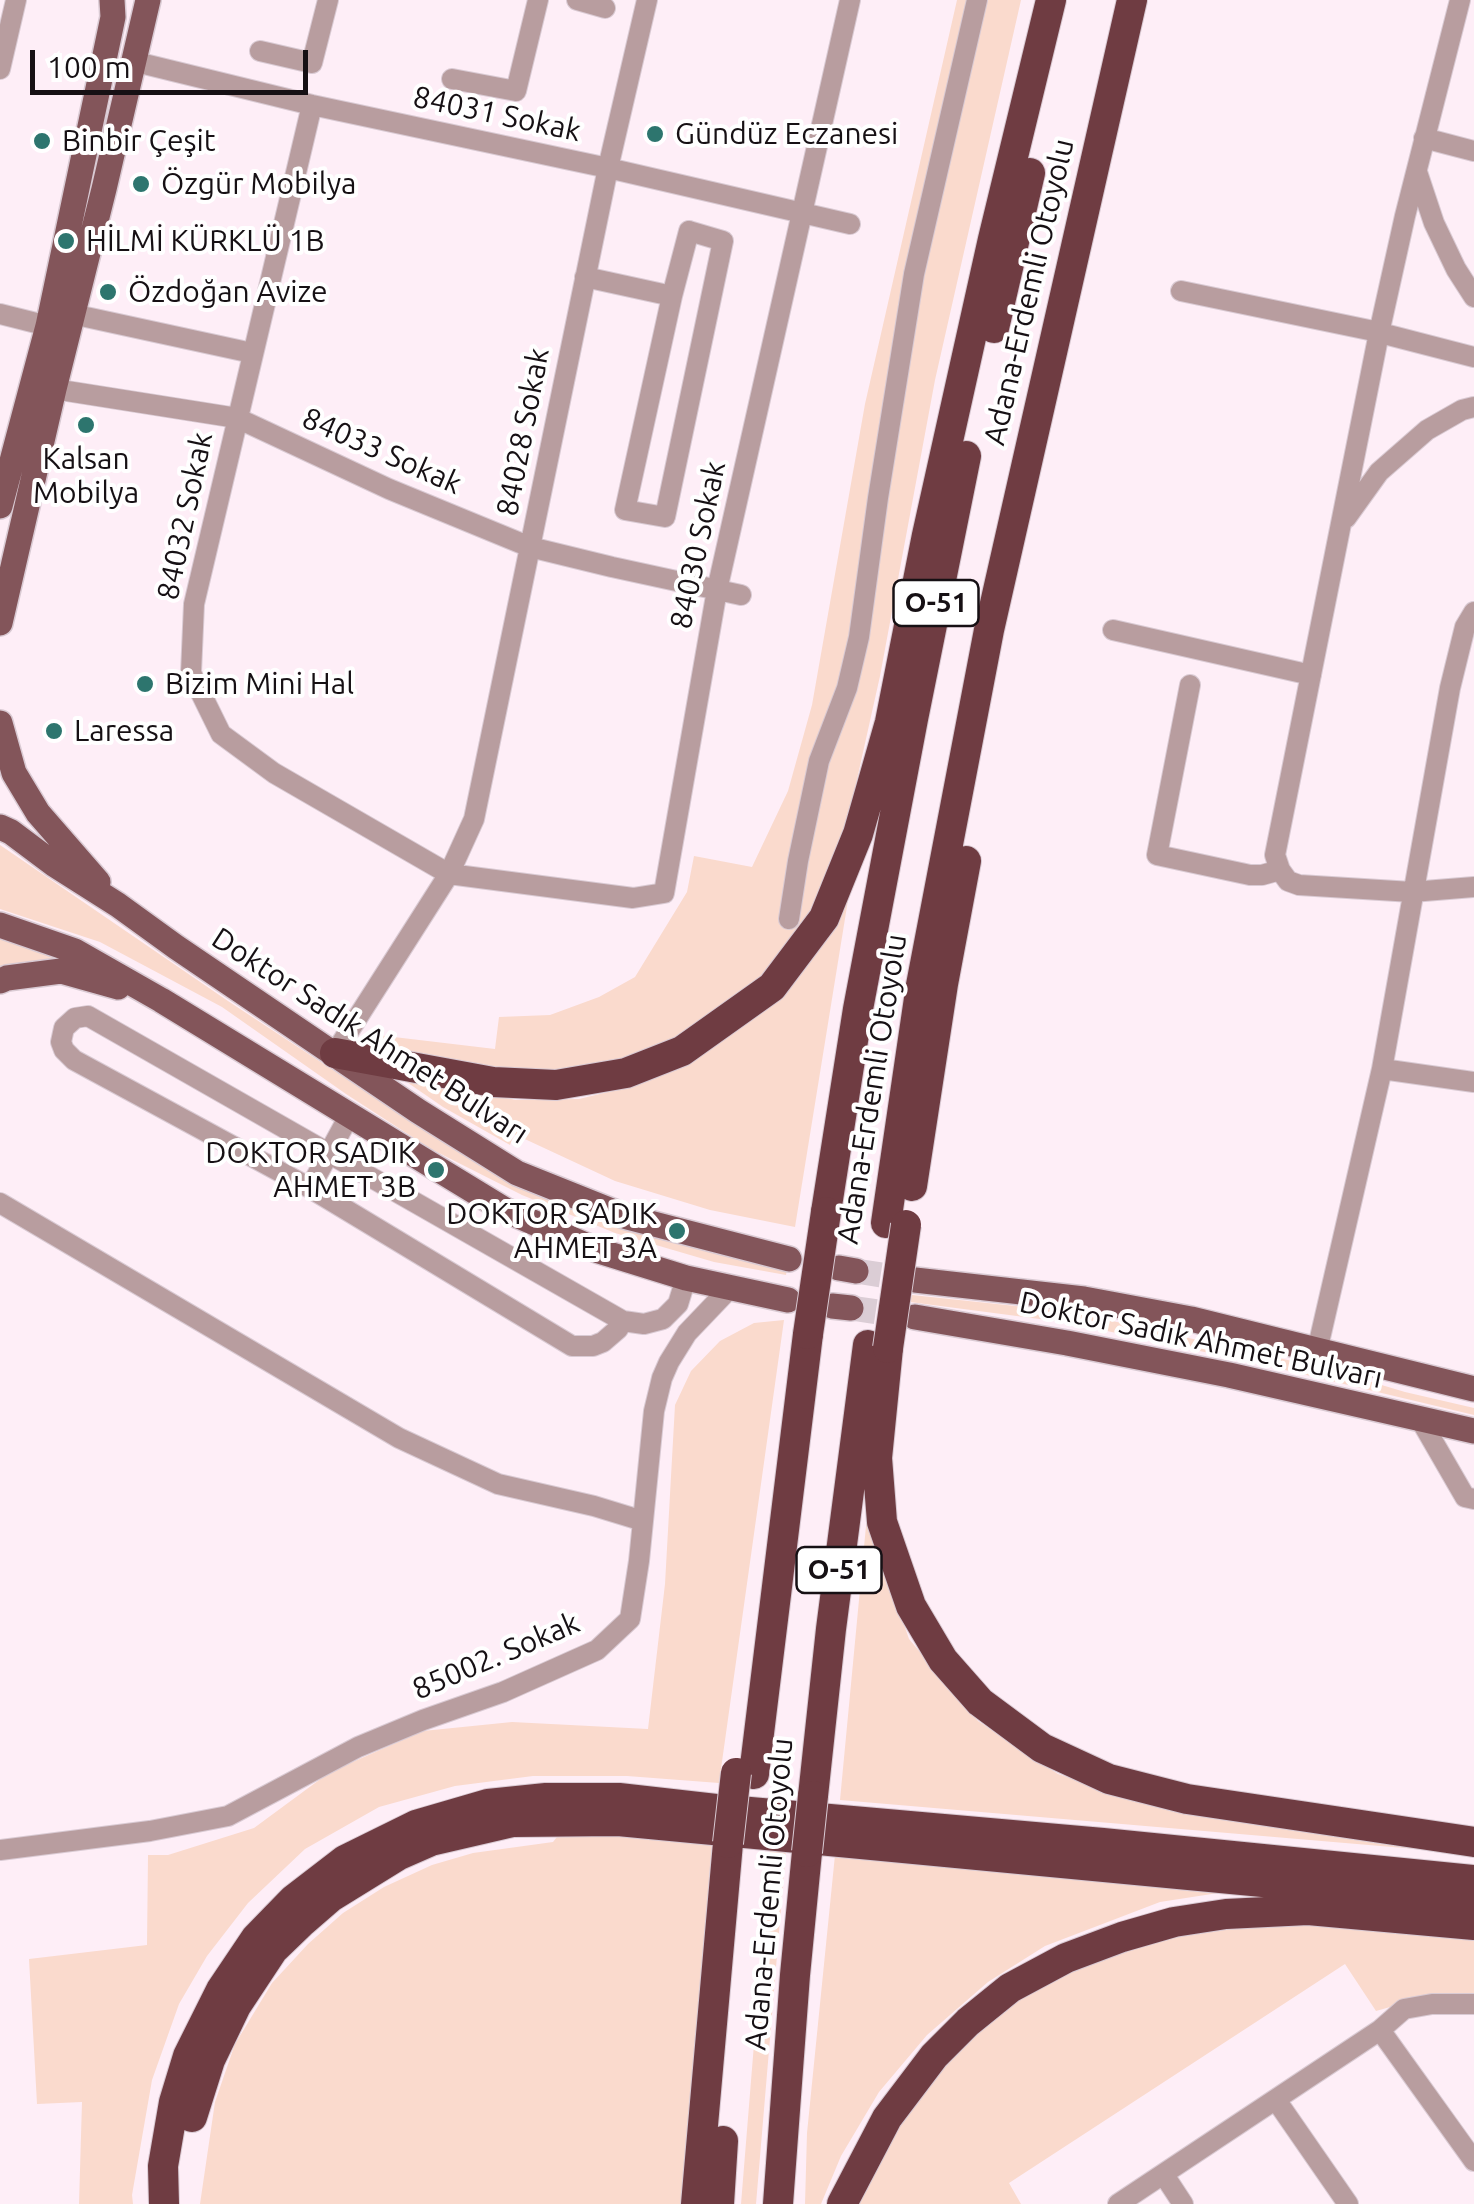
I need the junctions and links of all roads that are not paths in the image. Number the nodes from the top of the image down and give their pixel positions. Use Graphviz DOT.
graph roads {
  1 [pos="16,0"];
  2 [pos="112,0"];
  3 [pos="148,0"];
  4 [pos="328,0"];
  5 [pos="538,0"];
  6 [pos="577,0"];
  7 [pos="647,0"];
  8 [pos="850,0"];
  9 [pos="977,0"];
  10 [pos="1051,0"];
  11 [pos="1071,0"];
  12 [pos="1132,0"];
  13 [pos="1460,0"];
  14 [pos="604,8"];
  15 [pos="260,51"];
  16 [pos="132,61"];
  17 [pos="0,69"];
  18 [pos="452,79"];
  19 [pos="312,106"];
  20 [pos="1424,138"];
  21 [pos="1474,151"];
  22 [pos="608,168"];
  23 [pos="1416,170"];
  24 [pos="800,213"];
  25 [pos="850,224"];
  26 [pos="585,276"];
  27 [pos="1181,290"];
  28 [pos="672,296"];
  29 [pos="1474,297"];
  30 [pos="0,314"];
  31 [pos="72,314"];
  32 [pos="48,326"];
  33 [pos="1380,333"];
  34 [pos="252,353"];
  35 [pos="1474,358"];
  36 [pos="54,389"];
  37 [pos="1474,407"];
  38 [pos="237,418"];
  39 [pos="0,506"];
  40 [pos="1342,524"];
  41 [pos="530,547"];
  42 [pos="717,590"];
  43 [pos="741,594"];
  44 [pos="1474,612"];
  45 [pos="0,622"];
  46 [pos="1114,630"];
  47 [pos="1311,675"];
  48 [pos="1190,685"];
  49 [pos="0,723"];
  50 [pos="0,827"];
  51 [pos="1280,870"];
  52 [pos="450,874"];
  53 [pos="1474,886"];
  54 [pos="1412,892"];
  55 [pos="118,905"];
  56 [pos="790,919"];
  57 [pos="0,925"];
  58 [pos="0,981"];
  59 [pos="162,1000"];
  60 [pos="336,1053"];
  61 [pos="1382,1069"];
  62 [pos="1474,1082"];
  63 [pos="350,1116"];
  64 [pos="330,1152"];
  65 [pos="310,1188"];
  66 [pos="0,1203"];
  67 [pos="789,1259"];
  68 [pos="686,1278"];
  69 [pos="915,1280"];
  70 [pos="730,1288"];
  71 [pos="788,1300"];
  72 [pos="914,1317"];
  73 [pos="622,1321"];
  74 [pos="654,1323"];
  75 [pos="677,1347"];
  76 [pos="878,1347"];
  77 [pos="1316,1351"];
  78 [pos="1474,1389"];
  79 [pos="1420,1419"];
  80 [pos="1474,1430"];
  81 [pos="1474,1498"];
  82 [pos="642,1521"];
  83 [pos="1474,1842"];
  84 [pos="737,1844"];
  85 [pos="0,1850"];
  86 [pos="1474,1880"];
  87 [pos="1474,1902"];
  88 [pos="1474,1925"];
  89 [pos="1474,2004"];
  90 [pos="1380,2030"];
  91 [pos="1276,2100"];
  92 [pos="1468,2142"];
  93 [pos="1474,2161"];
  94 [pos="1164,2175"];
  95 [pos="164,2204"];
  96 [pos="183,2204"];
  97 [pos="696,2204"];
  98 [pos="719,2204"];
  99 [pos="778,2204"];
  100 [pos="842,2204"];
  101 [pos="1118,2204"];
  102 [pos="1184,2204"];
  103 [pos="1348,2204"];
  1 -- 17 [label="street"];
  2 -- 32 [label="main road"];
  3 -- 16 [label="main road"];
  4 -- 15 [label="street"];
  5 -- 18 [label="street"];
  6 -- 14 [label="street"];
  7 -- 22 [label="street, 84028 Sokak"];
  8 -- 24 [label="street, 84030 Sokak"];
  9 -- 56 [label="street"];
  10 -- 60 [label="highway"];
  11 -- 84 [label="highway, Adana-Erdemli Otoyolu / O-51, bridge"];
  12 -- 76 [label="highway, Adana-Erdemli Otoyolu / O-51"];
  13 -- 20 [label="street"];
  16 -- 19 [label="street, 84031 Sokak"];
  16 -- 31 [label="main road"];
  19 -- 22 [label="street, 84031 Sokak"];
  19 -- 34 [label="street, 84032 Sokak"];
  20 -- 21 [label="street"];
  20 -- 23 [label="street"];
  22 -- 24 [label="street, 84031 Sokak"];
  22 -- 26 [label="street, 84028 Sokak"];
  23 -- 29 [label="street"];
  23 -- 33 [label="street"];
  24 -- 25 [label="street, 84031 Sokak"];
  24 -- 42 [label="street, 84030 Sokak"];
  26 -- 28 [label="street"];
  26 -- 41 [label="street, 84028 Sokak"];
  27 -- 33 [label="street"];
  28 -- 28 [label="street"];
  30 -- 32 [label="street"];
  31 -- 34 [label="street"];
  31 -- 36 [label="main road"];
  32 -- 39 [label="main road"];
  33 -- 35 [label="street"];
  33 -- 40 [label="street"];
  34 -- 38 [label="street, 84032 Sokak"];
  36 -- 38 [label="street, 84033 Sokak"];
  36 -- 45 [label="main road"];
  37 -- 40 [label="street"];
  38 -- 41 [label="street, 84033 Sokak"];
  38 -- 52 [label="street, 84032 Sokak"];
  40 -- 47 [label="street"];
  41 -- 42 [label="street, 84033 Sokak"];
  41 -- 52 [label="street, 84028 Sokak"];
  42 -- 43 [label="street, 84033 Sokak"];
  42 -- 52 [label="street, 84030 Sokak"];
  44 -- 54 [label="street"];
  46 -- 47 [label="street"];
  47 -- 51 [label="street"];
  48 -- 51 [label="street"];
  49 -- 55 [label="main road"];
  50 -- 55 [label="main road, Doktor Sadık Ahmet Bulvarı"];
  51 -- 54 [label="street"];
  52 -- 60 [label="street, 84028 Sokak"];
  53 -- 54 [label="street"];
  54 -- 61 [label="street"];
  55 -- 60 [label="main road, Doktor Sadık Ahmet Bulvarı"];
  57 -- 59 [label="main road"];
  58 -- 59 [label="main road"];
  59 -- 63 [label="main road"];
  60 -- 67 [label="main road, Doktor Sadık Ahmet Bulvarı"];
  61 -- 62 [label="street"];
  61 -- 77 [label="street"];
  63 -- 64 [label="street"];
  63 -- 68 [label="main road"];
  64 -- 65 [label="street"];
  64 -- 65 [label="street"];
  64 -- 73 [label="street"];
  65 -- 73 [label="street"];
  66 -- 82 [label="street"];
  68 -- 70 [label="main road"];
  68 -- 74 [label="street"];
  69 -- 77 [label="main road, Doktor Sadık Ahmet Bulvarı"];
  70 -- 71 [label="main road"];
  70 -- 75 [label="street, 85002. Sokak"];
  72 -- 79 [label="main road, Doktor Sadık Ahmet Bulvarı"];
  73 -- 74 [label="street"];
  74 -- 75 [label="street"];
  75 -- 82 [label="street, 85002. Sokak"];
  76 -- 83 [label="highway"];
  76 -- 99 [label="highway, Adana-Erdemli Otoyolu / O-51, bridge"];
  77 -- 78 [label="main road, Doktor Sadık Ahmet Bulvarı"];
  79 -- 80 [label="main road, Doktor Sadık Ahmet Bulvarı"];
  79 -- 81 [label="street"];
  82 -- 85 [label="street, 85002. Sokak"];
  84 -- 97 [label="highway"];
  84 -- 98 [label="highway, Adana-Erdemli Otoyolu"];
  86 -- 95 [label="highway"];
  87 -- 96 [label="highway"];
  88 -- 100 [label="highway"];
  89 -- 90 [label="street"];
  90 -- 91 [label="street"];
  90 -- 92 [label="street"];
  91 -- 94 [label="street"];
  91 -- 103 [label="street"];
  92 -- 93 [label="street"];
  94 -- 101 [label="street"];
  94 -- 102 [label="street"];
}
